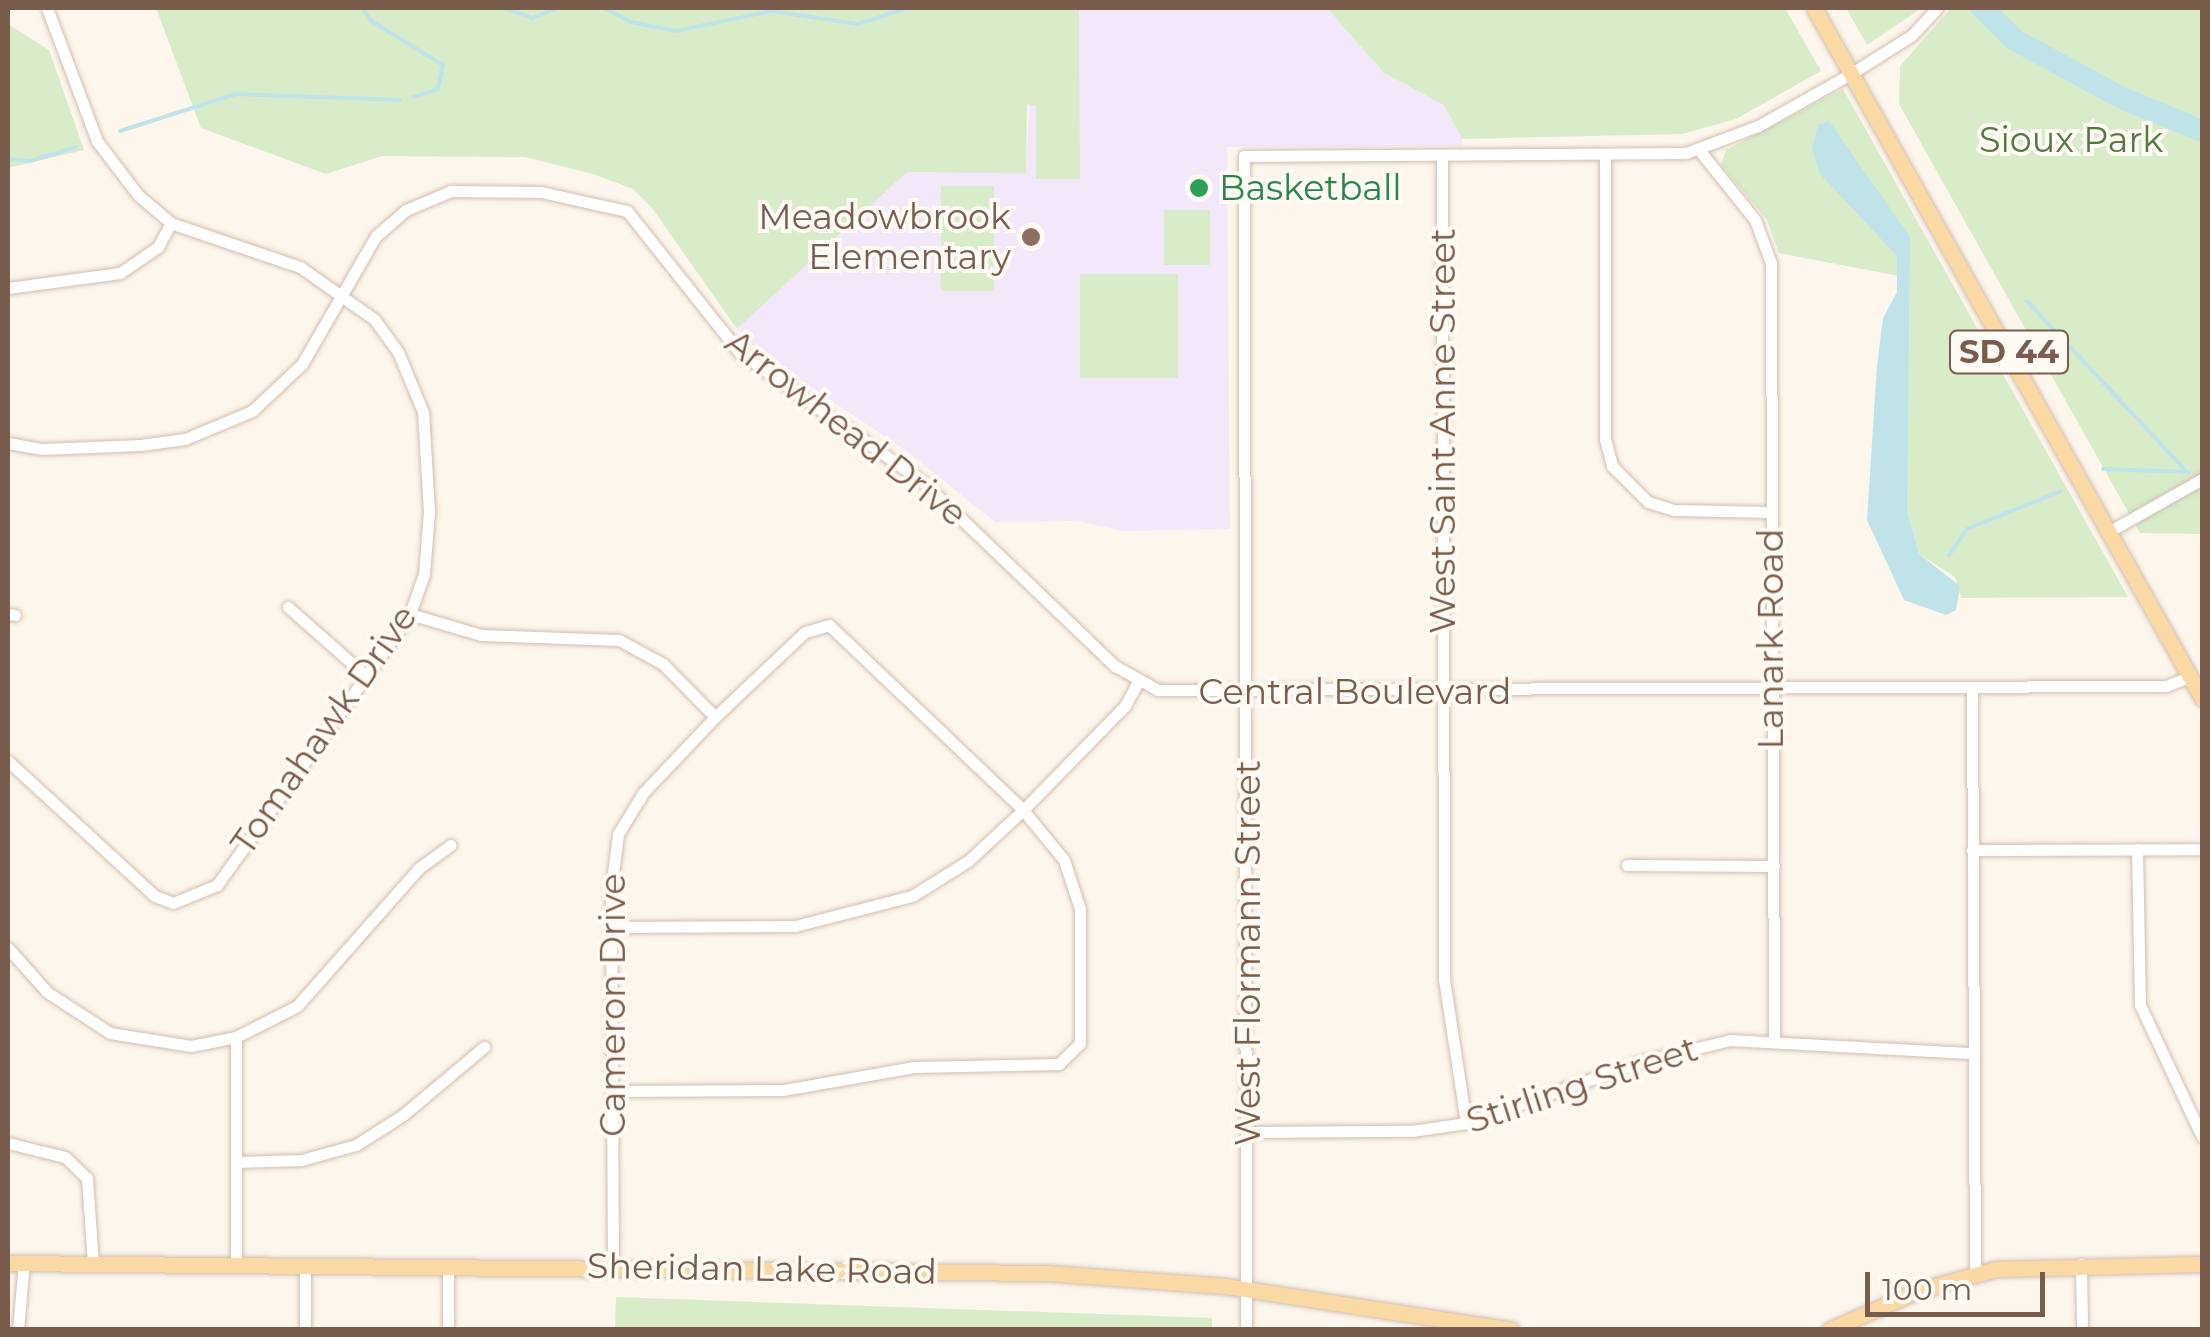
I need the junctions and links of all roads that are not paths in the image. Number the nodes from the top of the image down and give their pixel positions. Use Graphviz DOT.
graph roads {
  1 [pos="47,8"];
  2 [pos="1814,8"];
  3 [pos="1937,8"];
  4 [pos="1852,73"];
  5 [pos="1699,150"];
  6 [pos="1442,156"];
  7 [pos="1605,157"];
  8 [pos="170,222"];
  9 [pos="8,288"];
  10 [pos="343,295"];
  11 [pos="8,443"];
  12 [pos="2202,479"];
  13 [pos="1770,512"];
  14 [pos="2110,531"];
  15 [pos="288,608"];
  16 [pos="410,614"];
  17 [pos="367,677"];
  18 [pos="2190,677"];
  19 [pos="1138,682"];
  20 [pos="1972,686"];
  21 [pos="1772,690"];
  22 [pos="1246,692"];
  23 [pos="1444,692"];
  24 [pos="2202,698"];
  25 [pos="714,717"];
  26 [pos="8,761"];
  27 [pos="1023,810"];
  28 [pos="452,845"];
  29 [pos="2202,849"];
  30 [pos="1972,850"];
  31 [pos="2137,850"];
  32 [pos="1627,865"];
  33 [pos="1774,866"];
  34 [pos="612,927"];
  35 [pos="8,948"];
  36 [pos="236,1038"];
  37 [pos="1774,1038"];
  38 [pos="484,1047"];
  39 [pos="1973,1054"];
  40 [pos="614,1090"];
  41 [pos="1466,1123"];
  42 [pos="1250,1132"];
  43 [pos="2202,1137"];
  44 [pos="8,1143"];
  45 [pos="237,1162"];
  46 [pos="16,1262"];
  47 [pos="93,1263"];
  48 [pos="236,1264"];
  49 [pos="2082,1264"];
  50 [pos="2202,1264"];
  51 [pos="305,1265"];
  52 [pos="448,1266"];
  53 [pos="613,1267"];
  54 [pos="1975,1274"];
  55 [pos="1248,1289"];
  56 [pos="18,1330"];
  57 [pos="305,1330"];
  58 [pos="448,1330"];
  59 [pos="1246,1330"];
  60 [pos="1512,1330"];
  61 [pos="1829,1330"];
  62 [pos="2082,1330"];
  1 -- 8 [label="street, Tomahawk Drive"];
  2 -- 4 [label="main road, SD 44"];
  3 -- 4 [label="street"];
  4 -- 5 [label="street"];
  4 -- 14 [label="main road, SD 44"];
  5 -- 7 [label="street"];
  5 -- 13 [label="street, Lanark Road"];
  6 -- 7 [label="street"];
  6 -- 22 [label="street, West Flormann Street"];
  6 -- 23 [label="street, West Saint Anne Street"];
  7 -- 13 [label="street"];
  8 -- 9 [label="street"];
  8 -- 10 [label="street, Tomahawk Drive"];
  10 -- 11 [label="street, Arrowhead Drive"];
  10 -- 16 [label="street, Tomahawk Drive"];
  10 -- 19 [label="street, Arrowhead Drive"];
  12 -- 14 [label="street"];
  13 -- 21 [label="street, Lanark Road"];
  14 -- 18 [label="main road, SD 44"];
  15 -- 17 [label="street"];
  16 -- 17 [label="street, Tomahawk Drive"];
  16 -- 25 [label="street"];
  17 -- 26 [label="street, Tomahawk Drive"];
  18 -- 20 [label="street, Central Boulevard"];
  18 -- 24 [label="main road, SD 44"];
  19 -- 22 [label="street, Central Boulevard"];
  19 -- 27 [label="street"];
  20 -- 21 [label="street, Central Boulevard"];
  20 -- 30 [label="street"];
  21 -- 23 [label="street, Central Boulevard"];
  21 -- 33 [label="street, Lanark Road"];
  22 -- 23 [label="street, Central Boulevard"];
  22 -- 42 [label="street, West Flormann Street"];
  23 -- 41 [label="street, West Saint Anne Street"];
  25 -- 27 [label="street, Cameron Drive"];
  25 -- 34 [label="street, Cameron Drive"];
  27 -- 34 [label="street"];
  27 -- 40 [label="street"];
  28 -- 36 [label="street"];
  29 -- 31 [label="street"];
  30 -- 31 [label="street"];
  30 -- 39 [label="street"];
  31 -- 43 [label="street"];
  32 -- 33 [label="street"];
  33 -- 37 [label="street, Lanark Road"];
  34 -- 40 [label="street, Cameron Drive"];
  35 -- 36 [label="street"];
  36 -- 45 [label="street"];
  37 -- 39 [label="street, Stirling Street"];
  37 -- 41 [label="street, Stirling Street"];
  38 -- 45 [label="street"];
  39 -- 54 [label="street"];
  40 -- 53 [label="street, Cameron Drive"];
  41 -- 42 [label="street, Stirling Street"];
  42 -- 55 [label="street, West Flormann Street"];
  44 -- 47 [label="street"];
  45 -- 48 [label="street"];
  46 -- 47 [label="main road, Sheridan Lake Road"];
  46 -- 56 [label="street"];
  47 -- 48 [label="main road, Sheridan Lake Road"];
  48 -- 51 [label="main road, Sheridan Lake Road"];
  49 -- 50 [label="main road"];
  49 -- 54 [label="main road"];
  49 -- 62 [label="street"];
  51 -- 52 [label="main road, Sheridan Lake Road"];
  51 -- 57 [label="street"];
  52 -- 53 [label="main road, Sheridan Lake Road"];
  52 -- 58 [label="street"];
  53 -- 55 [label="main road, Sheridan Lake Road"];
  54 -- 61 [label="main road"];
  55 -- 59 [label="street, West Flormann Street"];
  55 -- 60 [label="main road, Sheridan Lake Road"];
}
